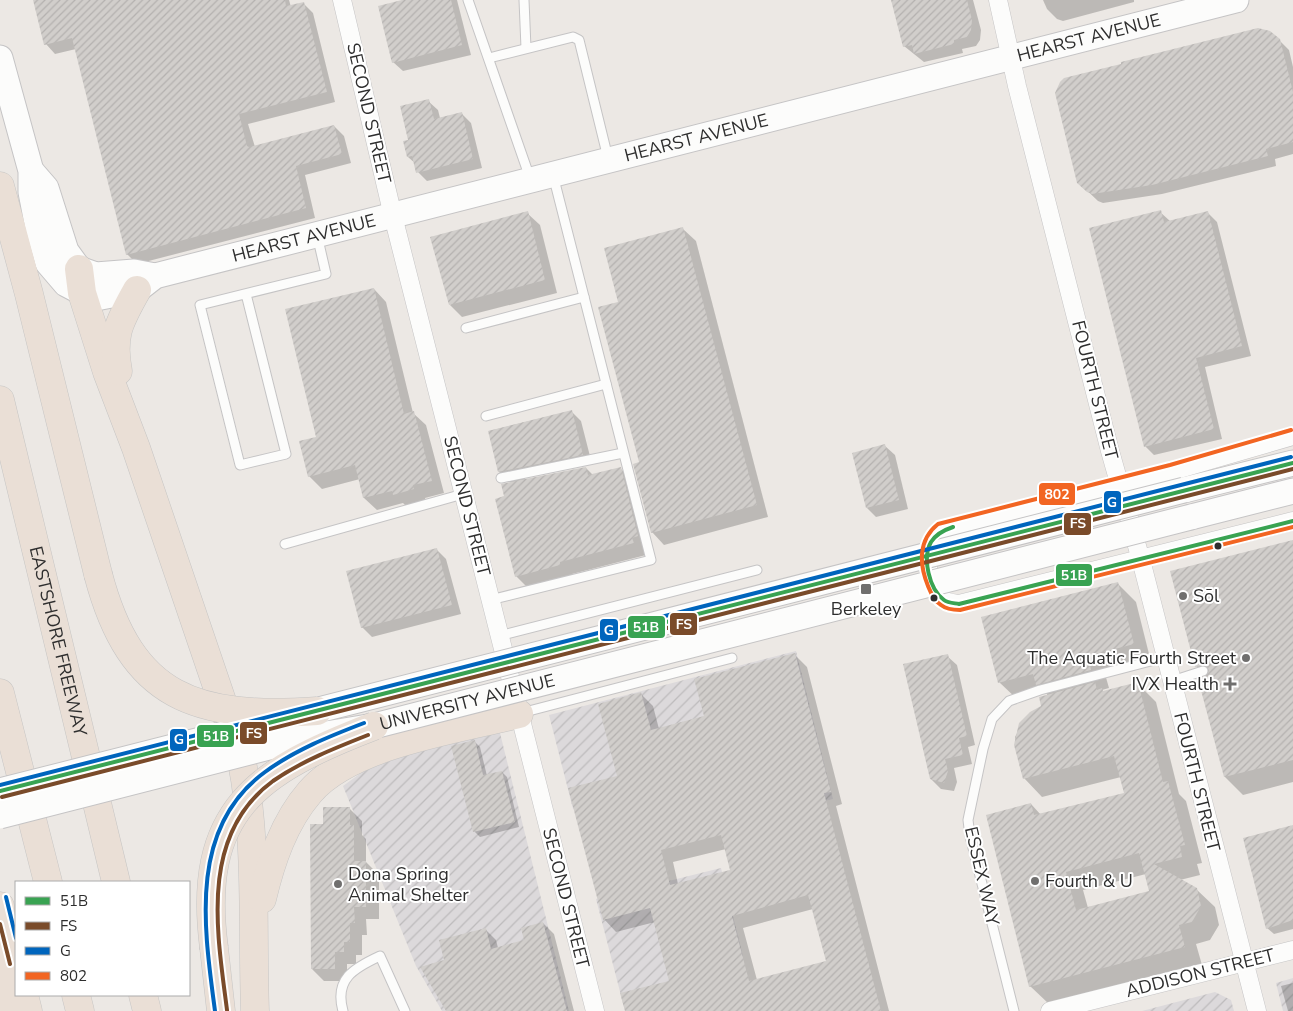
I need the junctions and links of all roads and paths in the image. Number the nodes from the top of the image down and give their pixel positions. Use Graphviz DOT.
graph roads {
  1 [pos="342,0"];
  2 [pos="468,0"];
  3 [pos="524,0"];
  4 [pos="998,0"];
  5 [pos="1236,0"];
  6 [pos="526,48"];
  7 [pos="0,58"];
  8 [pos="489,58"];
  9 [pos="1011,58"];
  10 [pos="609,161"];
  11 [pos="542,178"];
  12 [pos="0,186"];
  13 [pos="393,216"];
  14 [pos="317,235"];
  15 [pos="81,281"];
  16 [pos="146,283"];
  17 [pos="246,294"];
  18 [pos="584,297"];
  19 [pos="466,328"];
  20 [pos="606,384"];
  21 [pos="0,400"];
  22 [pos="486,416"];
  23 [pos="1293,436"];
  24 [pos="136,448"];
  25 [pos="624,453"];
  26 [pos="1293,463"];
  27 [pos="501,478"];
  28 [pos="1120,485"];
  29 [pos="1293,491"];
  30 [pos="463,494"];
  31 [pos="1293,521"];
  32 [pos="285,544"];
  33 [pos="1141,560"];
  34 [pos="757,570"];
  35 [pos="490,600"];
  36 [pos="499,636"];
  37 [pos="1166,657"];
  38 [pos="732,658"];
  39 [pos="1203,671"];
  40 [pos="1172,681"];
  41 [pos="0,693"];
  42 [pos="317,711"];
  43 [pos="519,714"];
  44 [pos="374,726"];
  45 [pos="0,791"];
  46 [pos="0,816"];
  47 [pos="48,881"];
  48 [pos="116,881"];
  49 [pos="0,898"];
  50 [pos="0,906"];
  51 [pos="1293,950"];
  52 [pos="15,959"];
  53 [pos="1243,962"];
  54 [pos="254,975"];
  55 [pos="24,996"];
  56 [pos="76,996"];
  57 [pos="143,996"];
  58 [pos="8,1011"];
  59 [pos="28,1011"];
  60 [pos="80,1011"];
  61 [pos="147,1011"];
  62 [pos="221,1011"];
  63 [pos="255,1011"];
  64 [pos="343,1011"];
  65 [pos="406,1011"];
  66 [pos="595,1011"];
  67 [pos="1014,1011"];
  68 [pos="1050,1011"];
  69 [pos="1256,1011"];
  1 -- 13 [label="street, SECOND STREET"];
  2 -- 8 [label="lane"];
  3 -- 6 [label="lane"];
  4 -- 9 [label="street, FOURTH STREET"];
  5 -- 9 [label="main road, HEARST AVENUE"];
  6 -- 8 [label="lane"];
  6 -- 10 [label="lane"];
  7 -- 15 [label="main road"];
  8 -- 11 [label="lane"];
  9 -- 10 [label="main road, HEARST AVENUE"];
  9 -- 28 [label="street, FOURTH STREET"];
  10 -- 11 [label="main road, HEARST AVENUE"];
  11 -- 13 [label="main road, HEARST AVENUE"];
  11 -- 18 [label="lane"];
  12 -- 42 [label="highway, bridge"];
  13 -- 14 [label="main road, HEARST AVENUE"];
  13 -- 30 [label="street, SECOND STREET"];
  14 -- 16 [label="main road, HEARST AVENUE"];
  14 -- 17 [label="lane"];
  15 -- 16 [label="main road, HEARST AVENUE"];
  15 -- 24 [label="highway"];
  16 -- 24 [label="highway"];
  17 -- 17 [label="lane"];
  18 -- 19 [label="lane"];
  18 -- 20 [label="lane"];
  20 -- 22 [label="lane"];
  20 -- 25 [label="lane"];
  21 -- 48 [label="highway, EASTSHORE FREEWAY"];
  23 -- 28 [label="street"];
  24 -- 54 [label="highway"];
  25 -- 27 [label="lane"];
  25 -- 35 [label="lane"];
  26 -- 42 [label="main road, UNIVERSITY AVENUE, bridge"];
  28 -- 33 [label="street, FOURTH STREET"];
  28 -- 33 [label="street"];
  29 -- 44 [label="main road, UNIVERSITY AVENUE, bridge"];
  30 -- 32 [label="lane"];
  30 -- 35 [label="street, SECOND STREET"];
  31 -- 33 [label="street"];
  33 -- 37 [label="street, FOURTH STREET"];
  34 -- 36 [label="lane"];
  35 -- 36 [label="street, SECOND STREET"];
  36 -- 43 [label="street, SECOND STREET"];
  37 -- 40 [label="street, FOURTH STREET"];
  37 -- 67 [label="lane, ESSEX WAY"];
  38 -- 43 [label="lane"];
  39 -- 40 [label="lane"];
  40 -- 53 [label="street, FOURTH STREET"];
  41 -- 47 [label="highway"];
  42 -- 45 [label="main road, UNIVERSITY AVENUE, bridge"];
  43 -- 54 [label="highway"];
  43 -- 66 [label="street, SECOND STREET"];
  44 -- 46 [label="main road, UNIVERSITY AVENUE, bridge"];
  44 -- 62 [label="highway, bridge"];
  49 -- 52 [label="highway"];
  50 -- 58 [label="highway"];
  51 -- 53 [label="street, ADDISON STREET"];
  53 -- 68 [label="street, ADDISON STREET"];
  53 -- 69 [label="street, FOURTH STREET"];
  54 -- 63 [label="highway"];
  55 -- 59 [label="highway"];
  56 -- 60 [label="highway"];
  57 -- 61 [label="highway"];
  64 -- 65 [label="lane"];
}
